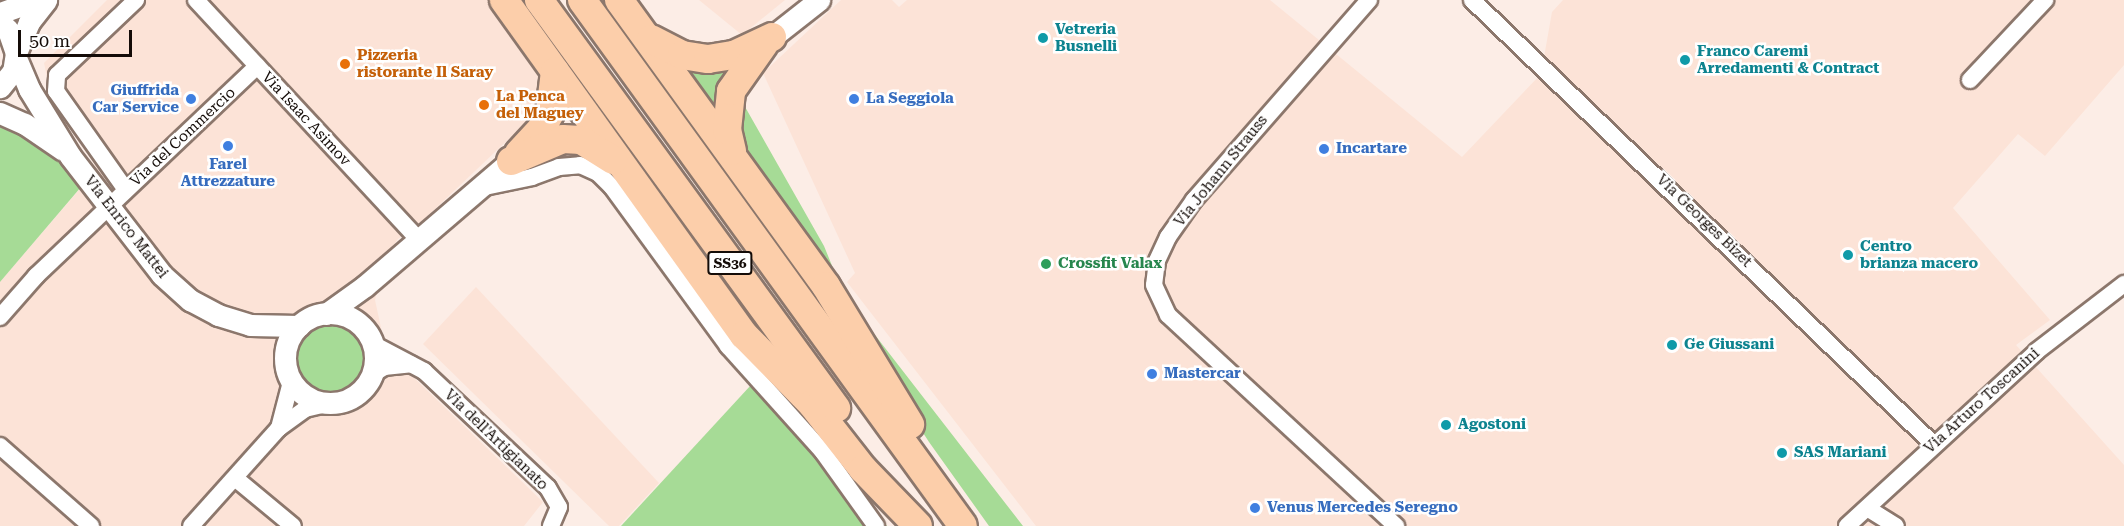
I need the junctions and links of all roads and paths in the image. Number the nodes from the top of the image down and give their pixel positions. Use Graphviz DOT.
graph roads {
  1 [pos="35,0"];
  2 [pos="46,0"];
  3 [pos="136,0"];
  4 [pos="196,0"];
  5 [pos="504,0"];
  6 [pos="539,0"];
  7 [pos="582,0"];
  8 [pos="619,0"];
  9 [pos="819,0"];
  10 [pos="1369,0"];
  11 [pos="1472,0"];
  12 [pos="2045,0"];
  13 [pos="0,13"];
  14 [pos="0,22"];
  15 [pos="639,27"];
  16 [pos="772,37"];
  17 [pos="16,56"];
  18 [pos="747,56"];
  19 [pos="257,66"];
  20 [pos="555,70"];
  21 [pos="1970,80"];
  22 [pos="0,87"];
  23 [pos="0,114"];
  24 [pos="70,156"];
  25 [pos="511,161"];
  26 [pos="739,165"];
  27 [pos="626,170"];
  28 [pos="476,189"];
  29 [pos="126,190"];
  30 [pos="108,207"];
  31 [pos="417,238"];
  32 [pos="2124,284"];
  33 [pos="365,285"];
  34 [pos="326,314"];
  35 [pos="0,316"];
  36 [pos="250,325"];
  37 [pos="299,326"];
  38 [pos="370,338"];
  39 [pos="411,364"];
  40 [pos="373,374"];
  41 [pos="289,375"];
  42 [pos="327,404"];
  43 [pos="279,428"];
  44 [pos="1934,444"];
  45 [pos="0,446"];
  46 [pos="235,478"];
  47 [pos="1867,508"];
  48 [pos="961,524"];
  49 [pos="91,526"];
  50 [pos="191,526"];
  51 [pos="293,526"];
  52 [pos="551,526"];
  53 [pos="876,526"];
  54 [pos="919,526"];
  55 [pos="1395,526"];
  56 [pos="1847,526"];
  57 [pos="1896,526"];
  1 -- 13 [label="street"];
  2 -- 17 [label="street"];
  3 -- 29 [label="street"];
  4 -- 19 [label="street, Via Isaac Asimov"];
  5 -- 20 [label="highway"];
  6 -- 54 [label="highway, SS36"];
  7 -- 48 [label="highway, SS36"];
  8 -- 15 [label="highway"];
  9 -- 16 [label="street"];
  10 -- 55 [label="street, Via Johann Strauss"];
  11 -- 44 [label="street, Via Georges Bizet"];
  12 -- 21 [label="street"];
  14 -- 17 [label="street, Via Enrico Mattei"];
  15 -- 18 [label="highway"];
  15 -- 26 [label="highway"];
  16 -- 18 [label="highway"];
  17 -- 22 [label="street"];
  17 -- 24 [label="street, Via Enrico Mattei"];
  18 -- 26 [label="highway"];
  19 -- 29 [label="street, Via del Commercio"];
  19 -- 31 [label="street, Via Isaac Asimov"];
  20 -- 25 [label="highway"];
  20 -- 27 [label="highway"];
  23 -- 24 [label="street, Via Enrico Mattei"];
  24 -- 30 [label="street, Via Enrico Mattei"];
  25 -- 27 [label="highway"];
  25 -- 28 [label="street"];
  26 -- 48 [label="highway"];
  27 -- 54 [label="highway"];
  28 -- 31 [label="street"];
  28 -- 53 [label="street"];
  29 -- 30 [label="street, Via del Commercio"];
  30 -- 35 [label="street, Via del Commercio"];
  30 -- 36 [label="street, Via Enrico Mattei"];
  31 -- 33 [label="street"];
  32 -- 44 [label="street, Via Arturo Toscanini"];
  33 -- 34 [label="street"];
  33 -- 38 [label="street"];
  34 -- 37 [label="street"];
  34 -- 38 [label="street"];
  36 -- 37 [label="street, Via Enrico Mattei"];
  36 -- 41 [label="street, Via Enrico Mattei"];
  37 -- 41 [label="street"];
  38 -- 39 [label="street, Via dell'Artigianato"];
  38 -- 40 [label="street"];
  39 -- 40 [label="street"];
  39 -- 52 [label="street, Via dell'Artigianato"];
  40 -- 42 [label="street"];
  41 -- 42 [label="street"];
  41 -- 43 [label="street"];
  42 -- 43 [label="street"];
  43 -- 46 [label="street"];
  44 -- 47 [label="street, Via Arturo Toscanini"];
  45 -- 49 [label="street"];
  46 -- 50 [label="street"];
  46 -- 51 [label="street"];
  47 -- 56 [label="street, Via Arturo Toscanini"];
  47 -- 57 [label="street"];
}
